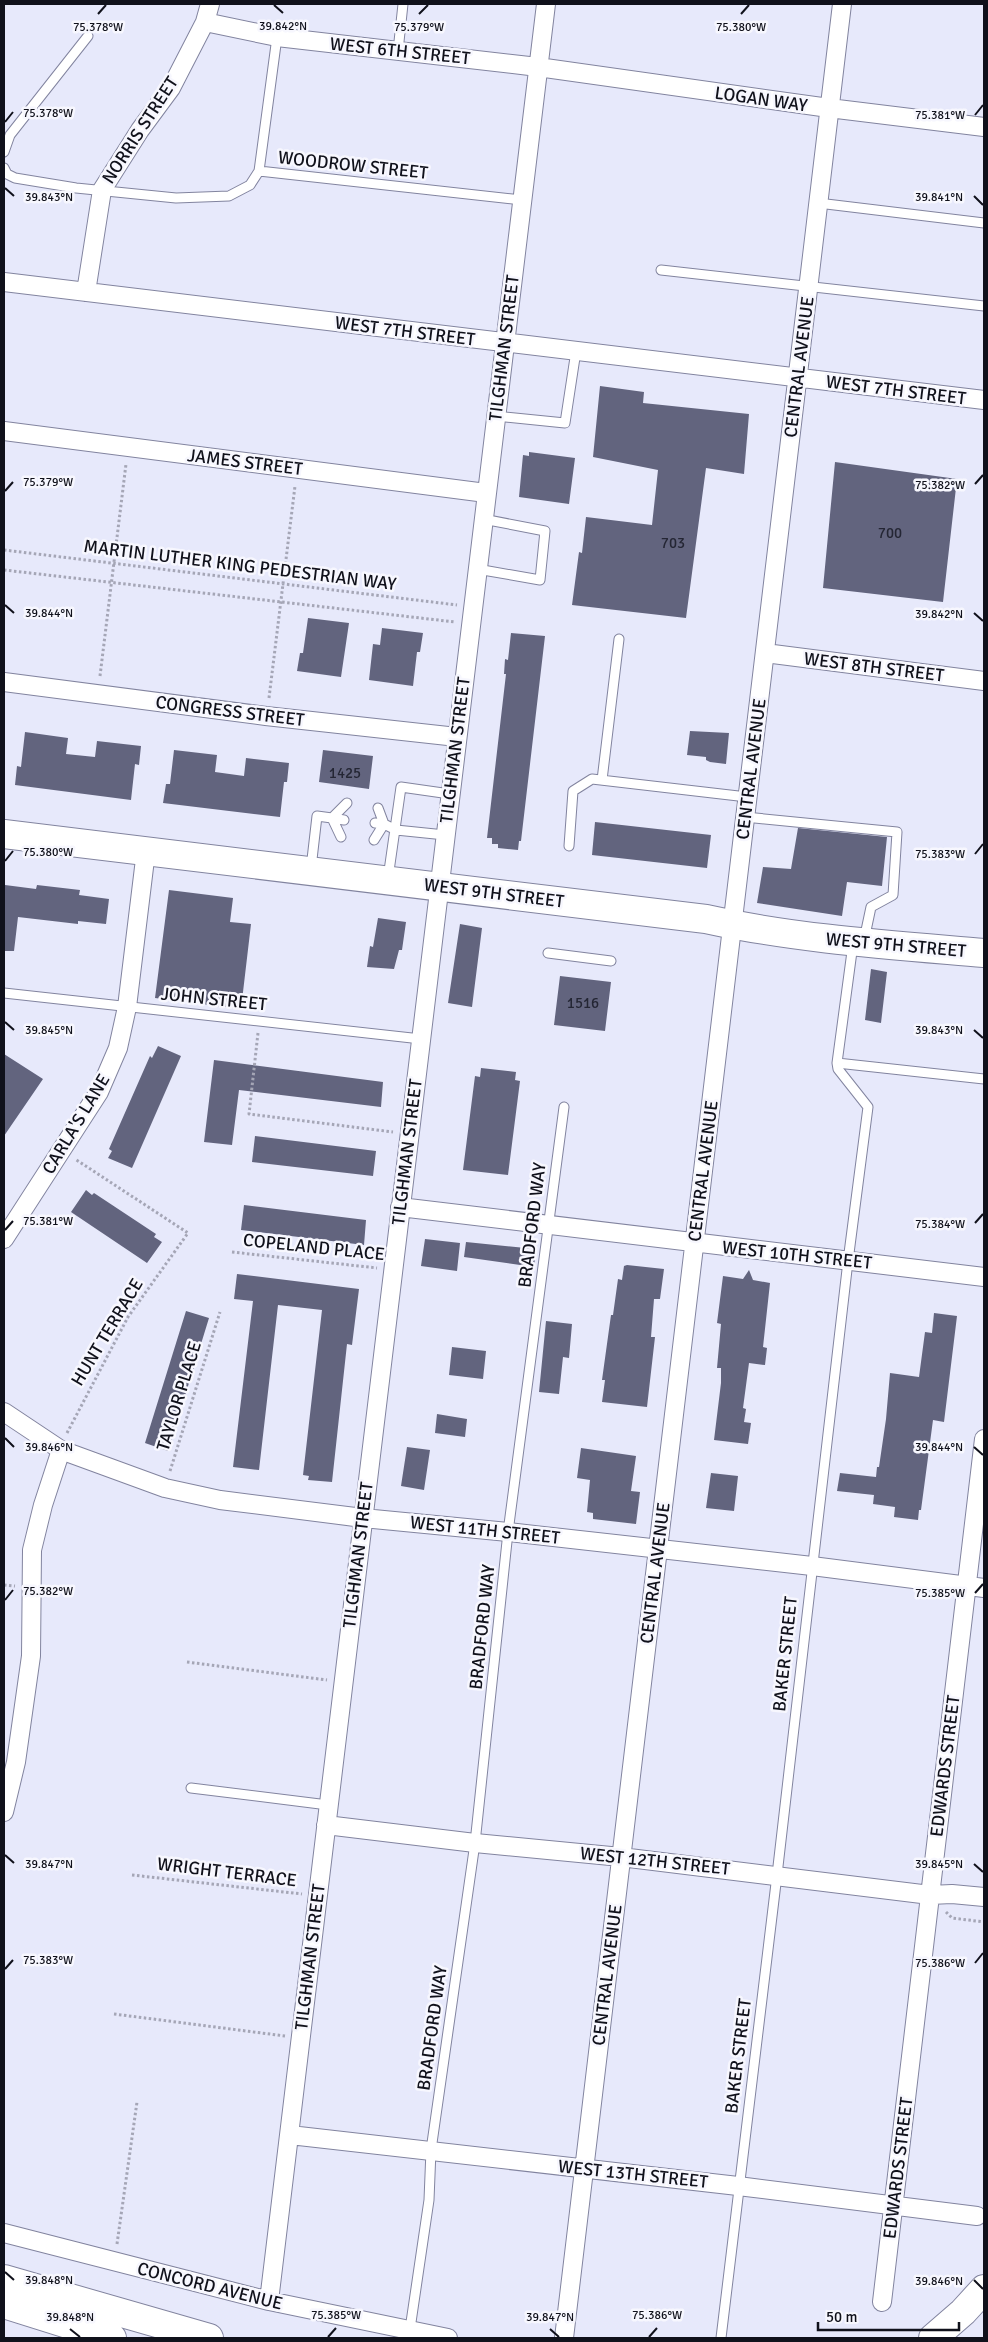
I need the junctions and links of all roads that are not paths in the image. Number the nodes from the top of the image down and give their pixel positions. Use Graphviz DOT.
graph roads {
  1 [pos="210,4"];
  2 [pos="403,4"];
  3 [pos="546,4"];
  4 [pos="842,4"];
  5 [pos="205,22"];
  6 [pos="88,36"];
  7 [pos="277,38"];
  8 [pos="398,51"];
  9 [pos="538,67"];
  10 [pos="829,108"];
  11 [pos="984,127"];
  12 [pos="4,152"];
  13 [pos="4,168"];
  14 [pos="259,171"];
  15 [pos="102,190"];
  16 [pos="522,200"];
  17 [pos="818,203"];
  18 [pos="984,223"];
  19 [pos="661,270"];
  20 [pos="4,282"];
  21 [pos="808,286"];
  22 [pos="86,292"];
  23 [pos="984,306"];
  24 [pos="504,343"];
  25 [pos="576,351"];
  26 [pos="797,378"];
  27 [pos="984,400"];
  28 [pos="496,416"];
  29 [pos="4,431"];
  30 [pos="486,493"];
  31 [pos="483,519"];
  32 [pos="477,569"];
  33 [pos="619,639"];
  34 [pos="765,653"];
  35 [pos="984,681"];
  36 [pos="4,682"];
  37 [pos="457,736"];
  38 [pos="602,780"];
  39 [pos="450,794"];
  40 [pos="748,797"];
  41 [pos="347,803"];
  42 [pos="378,808"];
  43 [pos="745,817"];
  44 [pos="332,818"];
  45 [pos="344,820"];
  46 [pos="379,824"];
  47 [pos="396,830"];
  48 [pos="4,834"];
  49 [pos="445,835"];
  50 [pos="341,837"];
  51 [pos="374,840"];
  52 [pos="569,846"];
  53 [pos="146,851"];
  54 [pos="311,871"];
  55 [pos="388,880"];
  56 [pos="439,887"];
  57 [pos="732,925"];
  58 [pos="858,942"];
  59 [pos="548,953"];
  60 [pos="984,953"];
  61 [pos="611,961"];
  62 [pos="4,993"];
  63 [pos="127,1007"];
  64 [pos="420,1039"];
  65 [pos="837,1063"];
  66 [pos="984,1080"];
  67 [pos="564,1107"];
  68 [pos="400,1207"];
  69 [pos="548,1225"];
  70 [pos="4,1239"];
  71 [pos="694,1244"];
  72 [pos="848,1261"];
  73 [pos="984,1277"];
  74 [pos="4,1412"];
  75 [pos="984,1438"];
  76 [pos="61,1450"];
  77 [pos="363,1518"];
  78 [pos="508,1532"];
  79 [pos="658,1550"];
  80 [pos="812,1566"];
  81 [pos="967,1586"];
  82 [pos="984,1588"];
  83 [pos="191,1788"];
  84 [pos="328,1805"];
  85 [pos="4,1812"];
  86 [pos="326,1825"];
  87 [pos="475,1843"];
  88 [pos="621,1857"];
  89 [pos="777,1875"];
  90 [pos="930,1895"];
  91 [pos="984,1897"];
  92 [pos="290,2135"];
  93 [pos="431,2150"];
  94 [pos="584,2169"];
  95 [pos="738,2186"];
  96 [pos="893,2204"];
  97 [pos="977,2216"];
  98 [pos="4,2233"];
  99 [pos="4,2279"];
  100 [pos="984,2289"];
  101 [pos="269,2301"];
  102 [pos="882,2302"];
  103 [pos="4,2304"];
  104 [pos="410,2329"];
  105 [pos="112,2338"];
  106 [pos="209,2338"];
  107 [pos="448,2338"];
  108 [pos="564,2338"];
  109 [pos="721,2338"];
  110 [pos="932,2338"];
  1 -- 5 [label="street, NORRIS STREET"];
  2 -- 8 [label="lane"];
  3 -- 9 [label="street, TILGHMAN STREET"];
  4 -- 10 [label="street, CENTRAL AVENUE"];
  5 -- 7 [label="street, WEST 6TH STREET"];
  5 -- 15 [label="street, NORRIS STREET"];
  6 -- 12 [label="lane"];
  7 -- 8 [label="street, WEST 6TH STREET"];
  7 -- 14 [label="lane"];
  8 -- 9 [label="street, WEST 6TH STREET"];
  9 -- 10 [label="street, LOGAN WAY"];
  9 -- 16 [label="street, TILGHMAN STREET"];
  10 -- 11 [label="street, LOGAN WAY"];
  10 -- 17 [label="street, CENTRAL AVENUE"];
  13 -- 15 [label="lane, WOODROW STREET"];
  14 -- 15 [label="lane, WOODROW STREET"];
  14 -- 16 [label="lane, WOODROW STREET"];
  15 -- 22 [label="street, NORRIS STREET"];
  16 -- 24 [label="street, TILGHMAN STREET"];
  17 -- 18 [label="lane"];
  17 -- 21 [label="street, CENTRAL AVENUE"];
  19 -- 21 [label="lane"];
  20 -- 22 [label="street, WEST 7TH STREET"];
  21 -- 23 [label="lane"];
  21 -- 26 [label="street, CENTRAL AVENUE"];
  22 -- 24 [label="street, WEST 7TH STREET"];
  24 -- 25 [label="street, WEST 7TH STREET"];
  24 -- 28 [label="street, TILGHMAN STREET"];
  25 -- 26 [label="street, WEST 7TH STREET"];
  25 -- 28 [label="lane"];
  26 -- 27 [label="street, WEST 7TH STREET"];
  26 -- 34 [label="street, CENTRAL AVENUE"];
  28 -- 30 [label="street, TILGHMAN STREET"];
  29 -- 30 [label="street, JAMES STREET"];
  30 -- 31 [label="street, TILGHMAN STREET"];
  31 -- 32 [label="street, TILGHMAN STREET"];
  31 -- 32 [label="lane"];
  32 -- 37 [label="street, TILGHMAN STREET"];
  33 -- 38 [label="lane"];
  34 -- 35 [label="street, WEST 8TH STREET"];
  34 -- 40 [label="street, CENTRAL AVENUE"];
  36 -- 37 [label="street, CONGRESS STREET"];
  37 -- 39 [label="street, TILGHMAN STREET"];
  38 -- 40 [label="lane"];
  38 -- 52 [label="lane"];
  39 -- 47 [label="lane"];
  39 -- 49 [label="street, TILGHMAN STREET"];
  40 -- 43 [label="street, CENTRAL AVENUE"];
  41 -- 44 [label="lane"];
  42 -- 46 [label="lane"];
  43 -- 57 [label="street, CENTRAL AVENUE"];
  43 -- 58 [label="lane"];
  44 -- 45 [label="lane"];
  44 -- 50 [label="lane"];
  44 -- 54 [label="lane"];
  46 -- 47 [label="lane"];
  46 -- 51 [label="lane"];
  47 -- 49 [label="lane"];
  47 -- 55 [label="lane"];
  48 -- 53 [label="main road, WEST 9TH STREET"];
  49 -- 56 [label="street, TILGHMAN STREET"];
  53 -- 54 [label="main road, WEST 9TH STREET"];
  53 -- 63 [label="street, CARLA'S LANE"];
  54 -- 55 [label="main road, WEST 9TH STREET"];
  55 -- 56 [label="main road, WEST 9TH STREET"];
  56 -- 57 [label="main road, WEST 9TH STREET"];
  56 -- 64 [label="street, TILGHMAN STREET"];
  57 -- 58 [label="main road, WEST 9TH STREET"];
  57 -- 71 [label="street, CENTRAL AVENUE"];
  58 -- 60 [label="main road, WEST 9TH STREET"];
  58 -- 65 [label="lane"];
  59 -- 61 [label="lane"];
  62 -- 63 [label="lane, JOHN STREET"];
  63 -- 64 [label="lane, JOHN STREET"];
  63 -- 70 [label="street, CARLA'S LANE"];
  64 -- 68 [label="street, TILGHMAN STREET"];
  65 -- 66 [label="lane"];
  65 -- 72 [label="lane, BAKER STREET"];
  67 -- 69 [label="lane, BRADFORD WAY"];
  68 -- 69 [label="street, WEST 10TH STREET"];
  68 -- 77 [label="street, TILGHMAN STREET"];
  69 -- 71 [label="street, WEST 10TH STREET"];
  69 -- 78 [label="lane, BRADFORD WAY"];
  71 -- 72 [label="street, WEST 10TH STREET"];
  71 -- 79 [label="street, CENTRAL AVENUE"];
  72 -- 73 [label="street, WEST 10TH STREET"];
  72 -- 80 [label="lane, BAKER STREET"];
  74 -- 76 [label="street, WEST 11TH STREET"];
  75 -- 81 [label="street, EDWARDS STREET"];
  76 -- 77 [label="street, WEST 11TH STREET"];
  76 -- 85 [label="street"];
  77 -- 78 [label="street, WEST 11TH STREET"];
  77 -- 84 [label="street, TILGHMAN STREET"];
  78 -- 79 [label="street, WEST 11TH STREET"];
  78 -- 87 [label="lane, BRADFORD WAY"];
  79 -- 80 [label="street, WEST 11TH STREET"];
  79 -- 88 [label="street, CENTRAL AVENUE"];
  80 -- 81 [label="street, WEST 11TH STREET"];
  80 -- 89 [label="lane, BAKER STREET"];
  81 -- 82 [label="street, WEST 11TH STREET"];
  81 -- 90 [label="street, EDWARDS STREET"];
  83 -- 84 [label="lane"];
  84 -- 86 [label="street, TILGHMAN STREET"];
  86 -- 87 [label="street, WEST 12TH STREET"];
  86 -- 92 [label="street, TILGHMAN STREET"];
  87 -- 88 [label="street, WEST 12TH STREET"];
  87 -- 93 [label="lane, BRADFORD WAY"];
  88 -- 89 [label="street, WEST 12TH STREET"];
  88 -- 94 [label="street, CENTRAL AVENUE"];
  89 -- 90 [label="street, WEST 12TH STREET"];
  89 -- 95 [label="lane, BAKER STREET"];
  90 -- 91 [label="street, WEST 12TH STREET"];
  90 -- 96 [label="street, EDWARDS STREET"];
  92 -- 93 [label="street, WEST 13TH STREET"];
  92 -- 101 [label="street, TILGHMAN STREET"];
  93 -- 94 [label="street, WEST 13TH STREET"];
  93 -- 104 [label="lane, BRADFORD WAY"];
  94 -- 95 [label="street, WEST 13TH STREET"];
  94 -- 108 [label="street, CENTRAL AVENUE"];
  95 -- 96 [label="street, WEST 13TH STREET"];
  95 -- 109 [label="lane"];
  96 -- 97 [label="street, WEST 13TH STREET"];
  96 -- 102 [label="street, EDWARDS STREET"];
  98 -- 101 [label="street, CONCORD AVENUE"];
  99 -- 106 [label="main road"];
  100 -- 110 [label="main road"];
  101 -- 104 [label="street, CONCORD AVENUE"];
  103 -- 105 [label="main road"];
  104 -- 107 [label="street, CONCORD AVENUE"];
}
